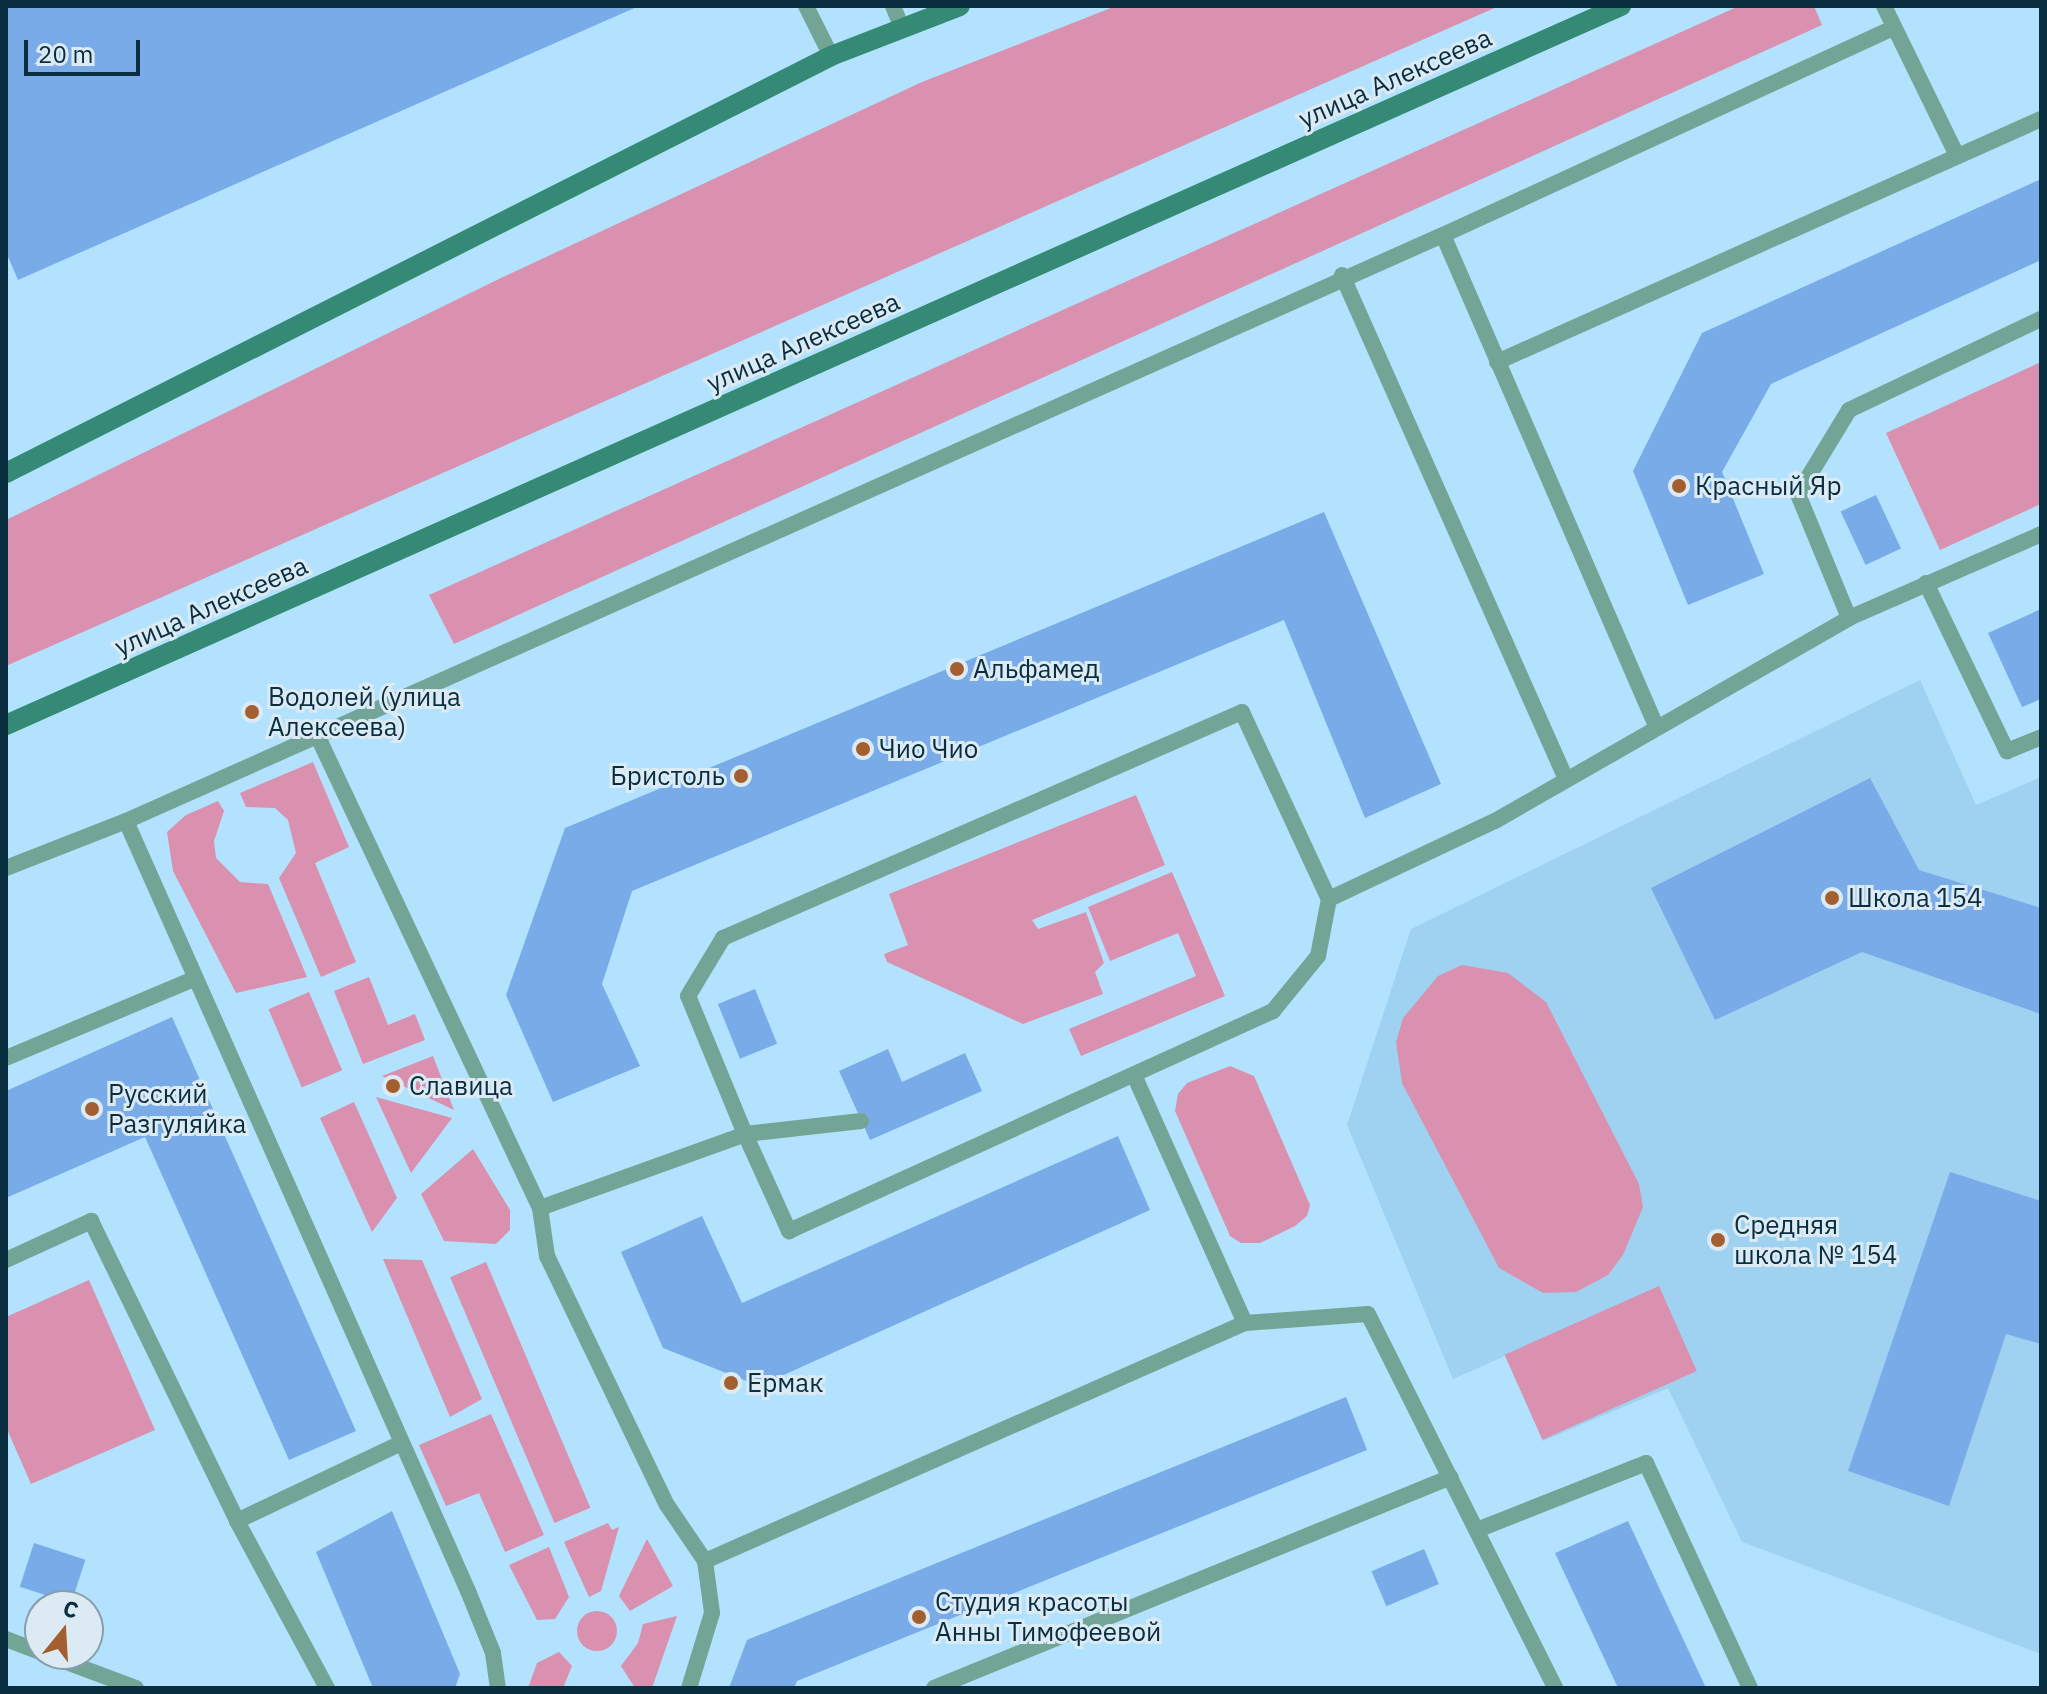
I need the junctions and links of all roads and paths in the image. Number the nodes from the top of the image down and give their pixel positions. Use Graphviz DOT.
graph roads {
  1 [pos="806,6"];
  2 [pos="893,6"];
  3 [pos="960,6"];
  4 [pos="1621,6"];
  5 [pos="1884,6"];
  6 [pos="902,28"];
  7 [pos="1894,28"];
  8 [pos="831,56"];
  9 [pos="2041,119"];
  10 [pos="1957,156"];
  11 [pos="1443,235"];
  12 [pos="1342,275"];
  13 [pos="2041,319"];
  14 [pos="1497,362"];
  15 [pos="6,473"];
  16 [pos="2041,534"];
  17 [pos="1926,583"];
  18 [pos="1849,618"];
  19 [pos="6,725"];
  20 [pos="1657,728"];
  21 [pos="317,735"];
  22 [pos="2041,737"];
  23 [pos="1566,779"];
  24 [pos="126,821"];
  25 [pos="6,868"];
  26 [pos="1329,899"];
  27 [pos="194,979"];
  28 [pos="6,1058"];
  29 [pos="1134,1075"];
  30 [pos="861,1121"];
  31 [pos="745,1134"];
  32 [pos="540,1208"];
  33 [pos="6,1260"];
  34 [pos="1245,1323"];
  35 [pos="399,1444"];
  36 [pos="1451,1477"];
  37 [pos="237,1521"];
  38 [pos="1477,1530"];
  39 [pos="705,1561"];
  40 [pos="88,1670"];
  41 [pos="136,1688"];
  42 [pos="327,1688"];
  43 [pos="498,1688"];
  44 [pos="689,1688"];
  45 [pos="934,1688"];
  46 [pos="1555,1688"];
  47 [pos="1750,1688"];
  1 -- 8 [label="lane"];
  2 -- 6 [label="lane"];
  3 -- 6 [label="street"];
  4 -- 19 [label="street, улица Алексеева"];
  5 -- 7 [label="lane"];
  6 -- 8 [label="street"];
  7 -- 10 [label="lane"];
  7 -- 11 [label="lane"];
  8 -- 15 [label="street"];
  9 -- 10 [label="lane"];
  10 -- 14 [label="lane"];
  11 -- 12 [label="lane"];
  11 -- 14 [label="lane"];
  12 -- 21 [label="lane"];
  12 -- 23 [label="lane"];
  13 -- 18 [label="lane"];
  14 -- 20 [label="lane"];
  16 -- 17 [label="lane"];
  17 -- 18 [label="lane"];
  17 -- 22 [label="lane"];
  18 -- 20 [label="lane"];
  20 -- 23 [label="lane"];
  21 -- 24 [label="lane"];
  21 -- 32 [label="lane"];
  23 -- 26 [label="lane"];
  24 -- 25 [label="lane"];
  24 -- 27 [label="lane"];
  26 -- 29 [label="lane"];
  26 -- 31 [label="lane"];
  27 -- 28 [label="lane"];
  27 -- 35 [label="lane"];
  29 -- 31 [label="lane"];
  29 -- 34 [label="lane"];
  30 -- 31 [label="lane"];
  31 -- 32 [label="lane"];
  32 -- 39 [label="lane"];
  33 -- 37 [label="lane"];
  34 -- 36 [label="lane"];
  34 -- 39 [label="lane"];
  35 -- 37 [label="lane"];
  35 -- 43 [label="lane"];
  36 -- 38 [label="lane"];
  36 -- 45 [label="lane"];
  37 -- 42 [label="lane"];
  38 -- 46 [label="lane"];
  38 -- 47 [label="lane"];
  39 -- 44 [label="lane"];
  40 -- 41 [label="lane"];
}
